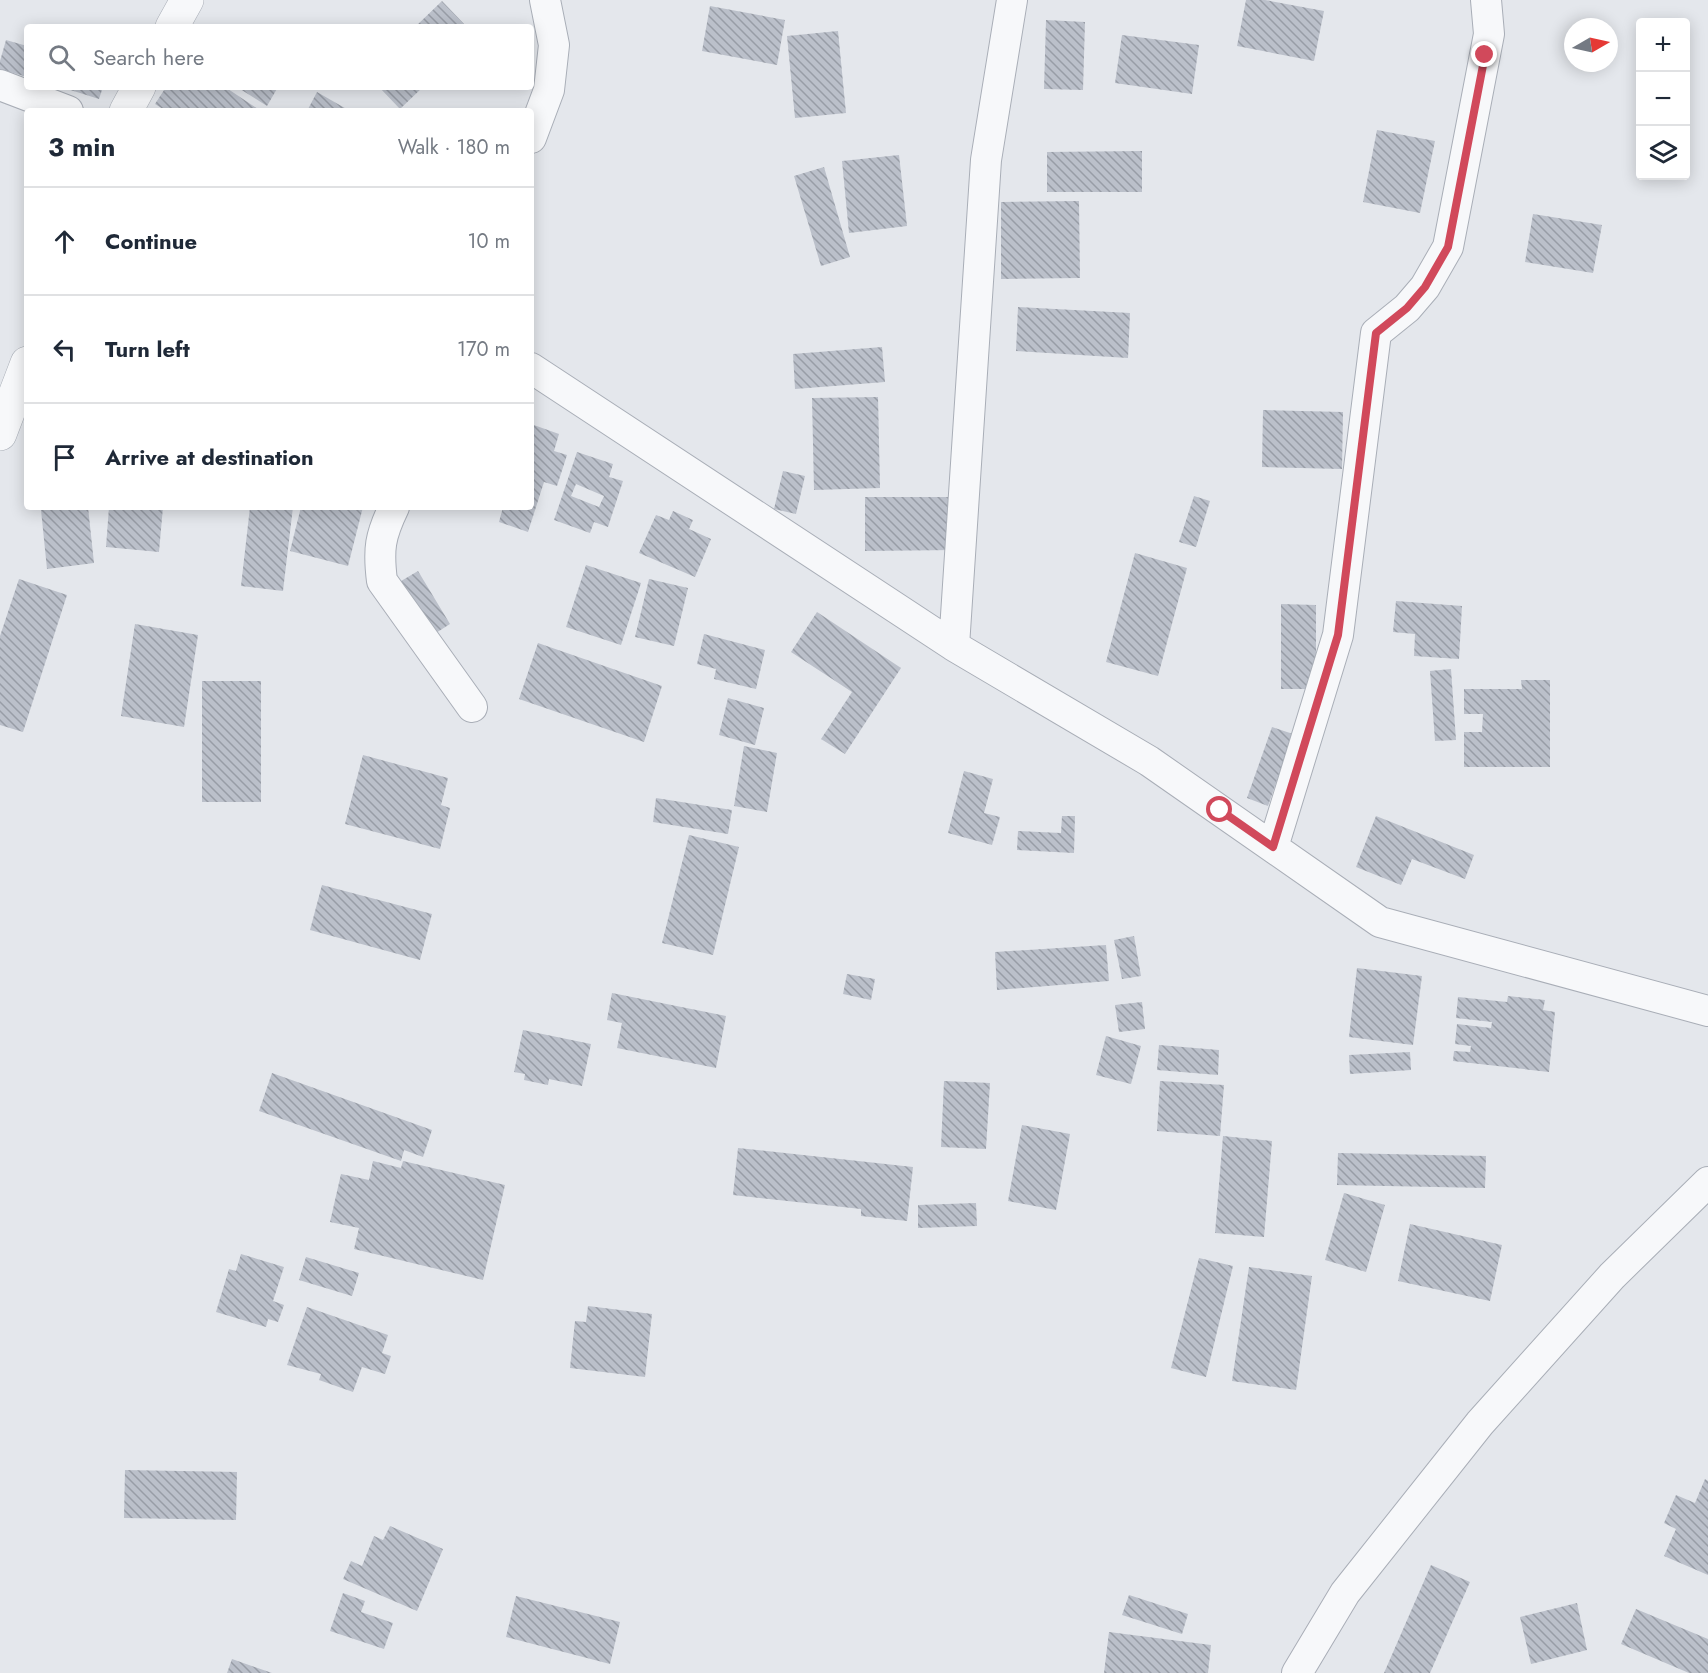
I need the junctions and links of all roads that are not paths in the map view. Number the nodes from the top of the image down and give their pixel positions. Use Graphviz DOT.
graph roads {
  1 [pos="187,0"];
  2 [pos="545,0"];
  3 [pos="1012,0"];
  4 [pos="1486,0"];
  5 [pos="174,24"];
  6 [pos="0,85"];
  7 [pos="137,90"];
  8 [pos="60,108"];
  9 [pos="128,108"];
  10 [pos="534,130"];
  11 [pos="534,370"];
  12 [pos="24,371"];
  13 [pos="0,434"];
  14 [pos="393,510"];
  15 [pos="954,646"];
  16 [pos="472,706"];
  17 [pos="1273,847"];
  18 [pos="1708,1011"];
  19 [pos="1708,1182"];
  20 [pos="1297,1673"];
  1 -- 5 [label="street"];
  2 -- 10 [label="street"];
  3 -- 15 [label="street"];
  4 -- 17 [label="street"];
  6 -- 8 [label="street"];
  7 -- 9 [label="street"];
  11 -- 15 [label="street"];
  12 -- 13 [label="street"];
  14 -- 16 [label="street"];
  15 -- 17 [label="street"];
  17 -- 18 [label="street"];
  19 -- 20 [label="street"];
}
